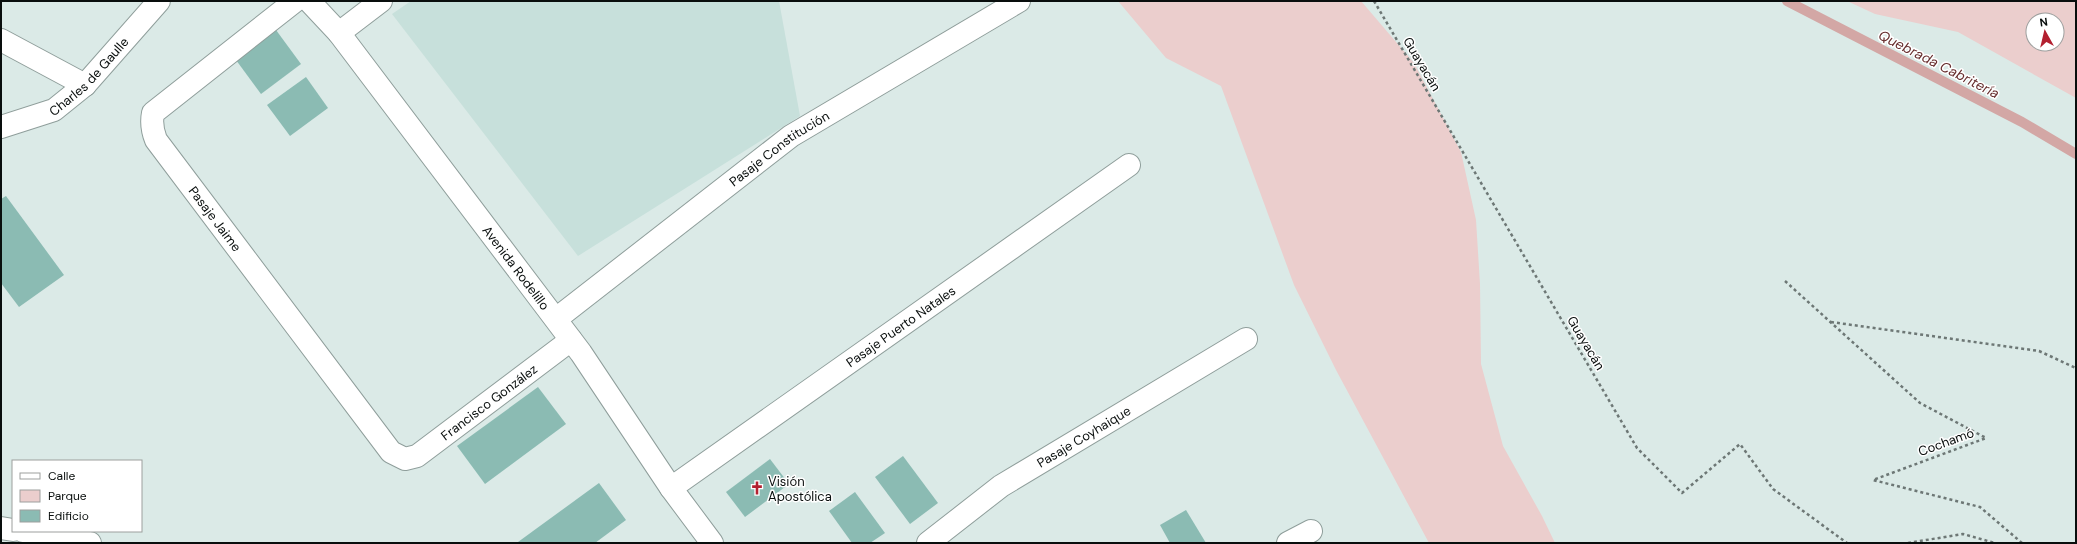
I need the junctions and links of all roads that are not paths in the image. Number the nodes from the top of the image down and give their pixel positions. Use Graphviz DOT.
graph roads {
  1 [pos="159,1"];
  2 [pos="295,1"];
  3 [pos="309,1"];
  4 [pos="381,1"];
  5 [pos="1019,1"];
  6 [pos="339,34"];
  7 [pos="1,40"];
  8 [pos="85,85"];
  9 [pos="1,127"];
  10 [pos="1129,165"];
  11 [pos="556,319"];
  12 [pos="1246,339"];
  13 [pos="571,340"];
  14 [pos="405,459"];
  15 [pos="672,488"];
  16 [pos="1,528"];
  17 [pos="12,530"];
  18 [pos="1311,531"];
  19 [pos="29,532"];
  20 [pos="90,543"];
  21 [pos="712,543"];
  22 [pos="928,543"];
  23 [pos="1288,543"];
  1 -- 8 [label="street, Charles de Gaulle"];
  2 -- 14 [label="street, Pasaje Jaime"];
  3 -- 6 [label="street, Avenida Rodelillo"];
  4 -- 6 [label="street"];
  5 -- 11 [label="street, Pasaje Constitución"];
  6 -- 11 [label="street, Avenida Rodelillo"];
  7 -- 8 [label="street"];
  8 -- 9 [label="street, Charles de Gaulle"];
  10 -- 15 [label="street, Pasaje Puerto Natales"];
  11 -- 13 [label="street, Avenida Rodelillo"];
  12 -- 22 [label="street, Pasaje Coyhaique"];
  13 -- 14 [label="street, Francisco González"];
  13 -- 15 [label="street, Avenida Rodelillo"];
  15 -- 21 [label="street, Avenida Rodelillo"];
  16 -- 17 [label="street"];
  18 -- 23 [label="street"];
  19 -- 20 [label="street"];
}
